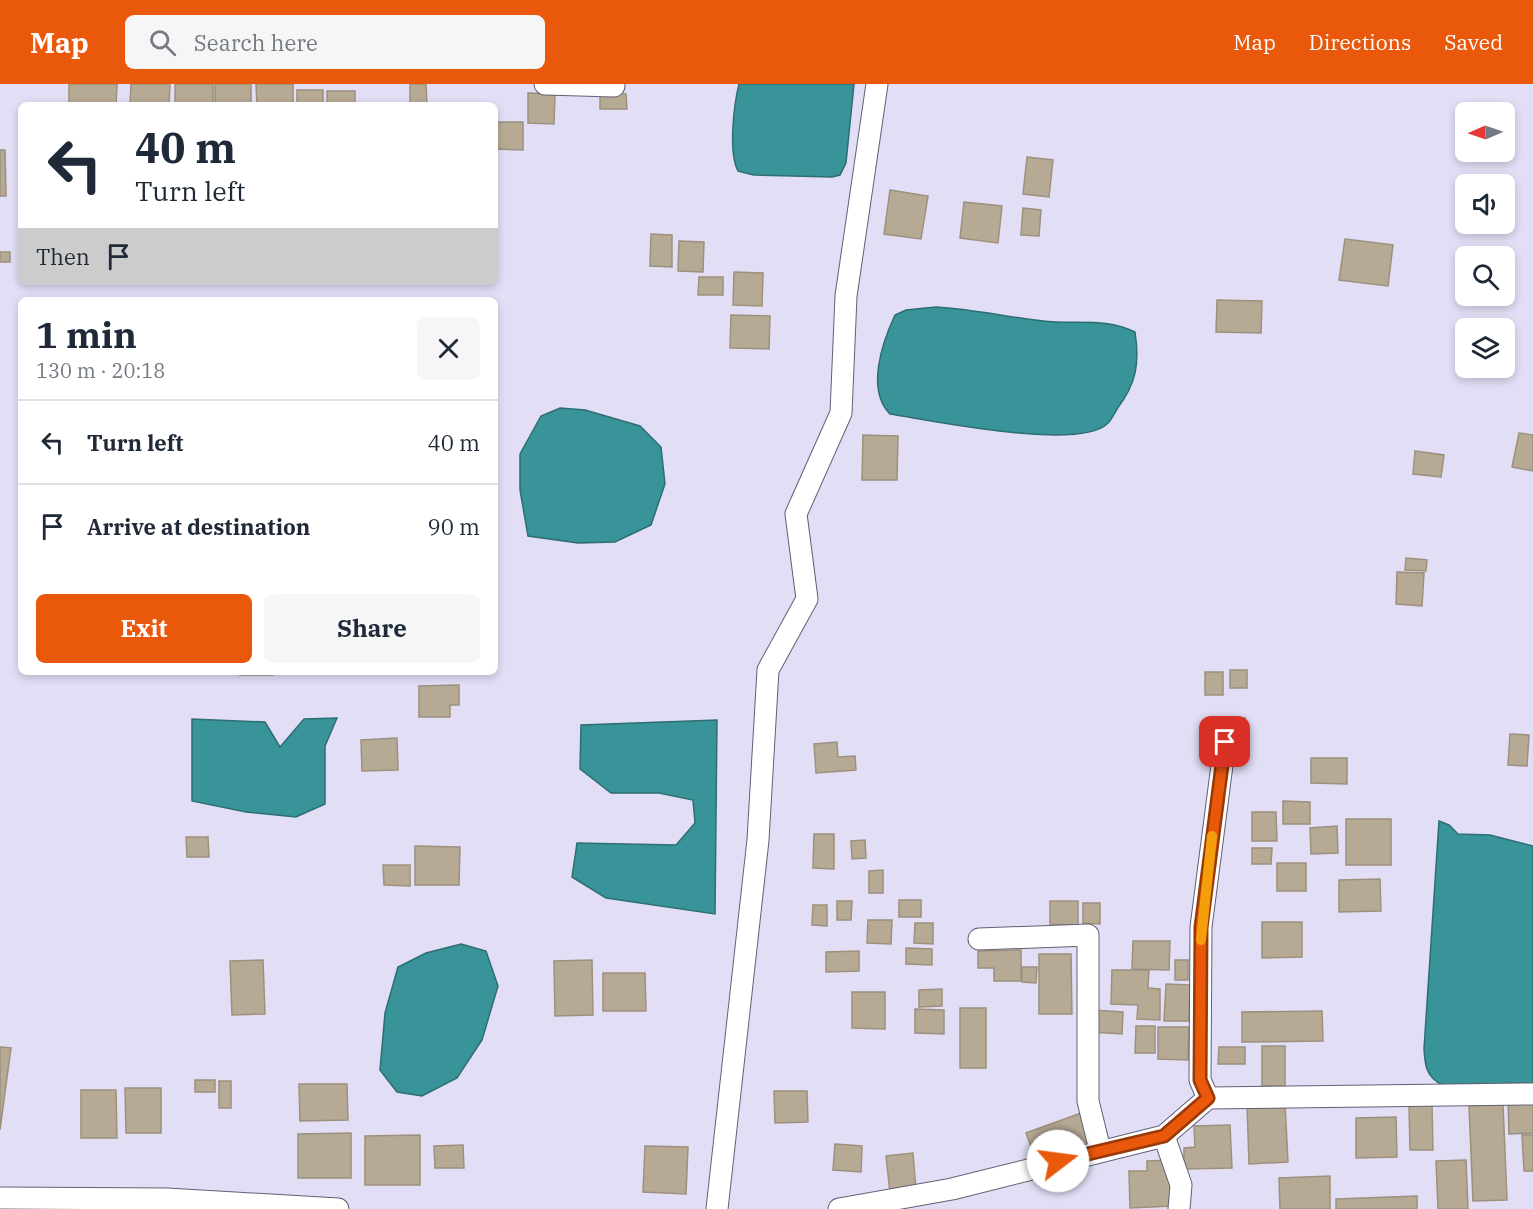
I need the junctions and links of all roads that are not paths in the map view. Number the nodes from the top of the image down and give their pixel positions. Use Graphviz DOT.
graph roads {
  1 [pos="545,84"];
  2 [pos="877,84"];
  3 [pos="614,86"];
  4 [pos="1225,742"];
  5 [pos="978,939"];
  6 [pos="1533,1094"];
  7 [pos="1208,1098"];
  8 [pos="1164,1136"];
  9 [pos="1100,1150"];
  10 [pos="0,1198"];
  11 [pos="338,1209"];
  12 [pos="717,1209"];
  13 [pos="839,1209"];
  14 [pos="1179,1209"];
  1 -- 3 [label="street"];
  2 -- 12 [label="street"];
  4 -- 7 [label="street"];
  5 -- 9 [label="street"];
  6 -- 7 [label="street"];
  7 -- 8 [label="street"];
  8 -- 9 [label="street"];
  8 -- 14 [label="street"];
  9 -- 13 [label="street"];
  10 -- 11 [label="street"];
}
